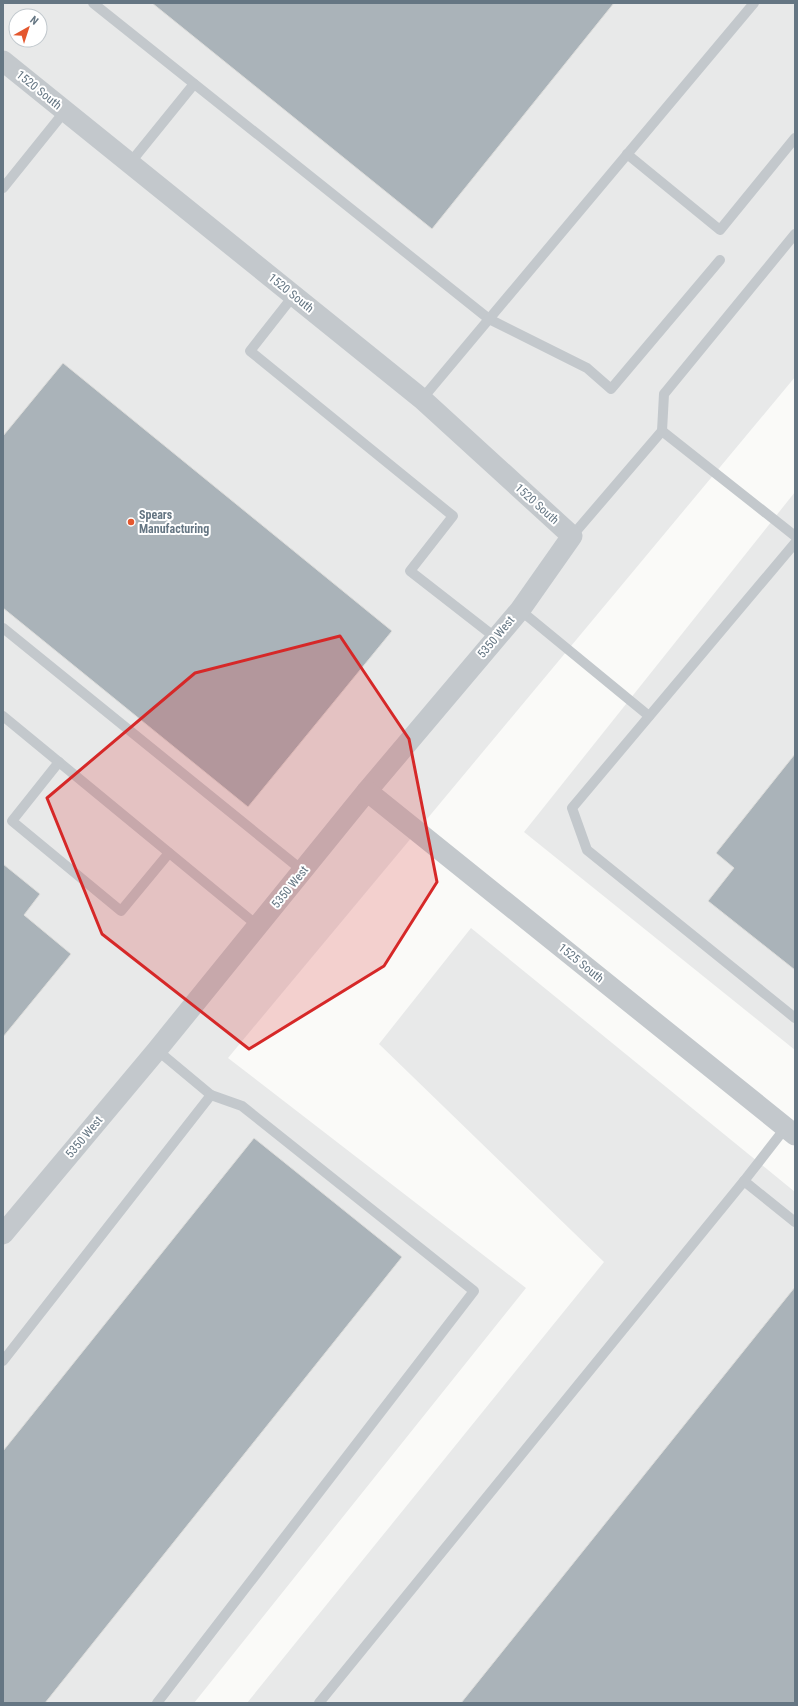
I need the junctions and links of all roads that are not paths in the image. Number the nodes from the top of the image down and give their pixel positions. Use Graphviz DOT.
graph roads {
  1 [pos="93,3"];
  2 [pos="754,3"];
  3 [pos="3,61"];
  4 [pos="194,84"];
  5 [pos="65,111"];
  6 [pos="795,138"];
  7 [pos="627,154"];
  8 [pos="130,163"];
  9 [pos="3,188"];
  10 [pos="795,234"];
  11 [pos="720,260"];
  12 [pos="294,295"];
  13 [pos="489,319"];
  14 [pos="422,399"];
  15 [pos="662,431"];
  16 [pos="572,536"];
  17 [pos="795,536"];
  18 [pos="795,543"];
  19 [pos="520,610"];
  20 [pos="3,628"];
  21 [pos="496,638"];
  22 [pos="3,716"];
  23 [pos="649,716"];
  24 [pos="60,762"];
  25 [pos="367,791"];
  26 [pos="169,852"];
  27 [pos="303,871"];
  28 [pos="258,926"];
  29 [pos="795,1018"];
  30 [pos="157,1050"];
  31 [pos="211,1094"];
  32 [pos="790,1131"];
  33 [pos="744,1181"];
  34 [pos="795,1222"];
  35 [pos="3,1234"];
  36 [pos="3,1361"];
  37 [pos="157,1703"];
  38 [pos="319,1703"];
  1 -- 4 [label="lane"];
  2 -- 7 [label="lane"];
  3 -- 5 [label="street, 1520 South"];
  4 -- 8 [label="lane"];
  4 -- 13 [label="lane"];
  5 -- 8 [label="street, 1520 South"];
  5 -- 9 [label="lane"];
  6 -- 7 [label="lane"];
  7 -- 13 [label="lane"];
  8 -- 12 [label="street, 1520 South"];
  10 -- 15 [label="lane"];
  11 -- 13 [label="lane"];
  12 -- 14 [label="street, 1520 South"];
  12 -- 21 [label="lane"];
  13 -- 14 [label="lane"];
  14 -- 16 [label="street, 1520 South"];
  15 -- 16 [label="lane"];
  15 -- 17 [label="lane"];
  16 -- 19 [label="street, 5350 West"];
  18 -- 23 [label="lane"];
  19 -- 21 [label="street, 5350 West"];
  19 -- 23 [label="lane"];
  20 -- 27 [label="lane"];
  21 -- 25 [label="street, 5350 West"];
  22 -- 24 [label="lane"];
  23 -- 29 [label="lane"];
  24 -- 26 [label="lane"];
  24 -- 26 [label="lane"];
  25 -- 27 [label="street, 5350 West"];
  25 -- 32 [label="street, 1525 South"];
  26 -- 28 [label="lane"];
  27 -- 28 [label="street, 5350 West"];
  28 -- 30 [label="street, 5350 West"];
  30 -- 31 [label="lane"];
  30 -- 35 [label="street, 5350 West"];
  31 -- 36 [label="lane"];
  31 -- 37 [label="lane"];
  32 -- 33 [label="lane"];
  33 -- 34 [label="lane"];
  33 -- 38 [label="lane"];
}
